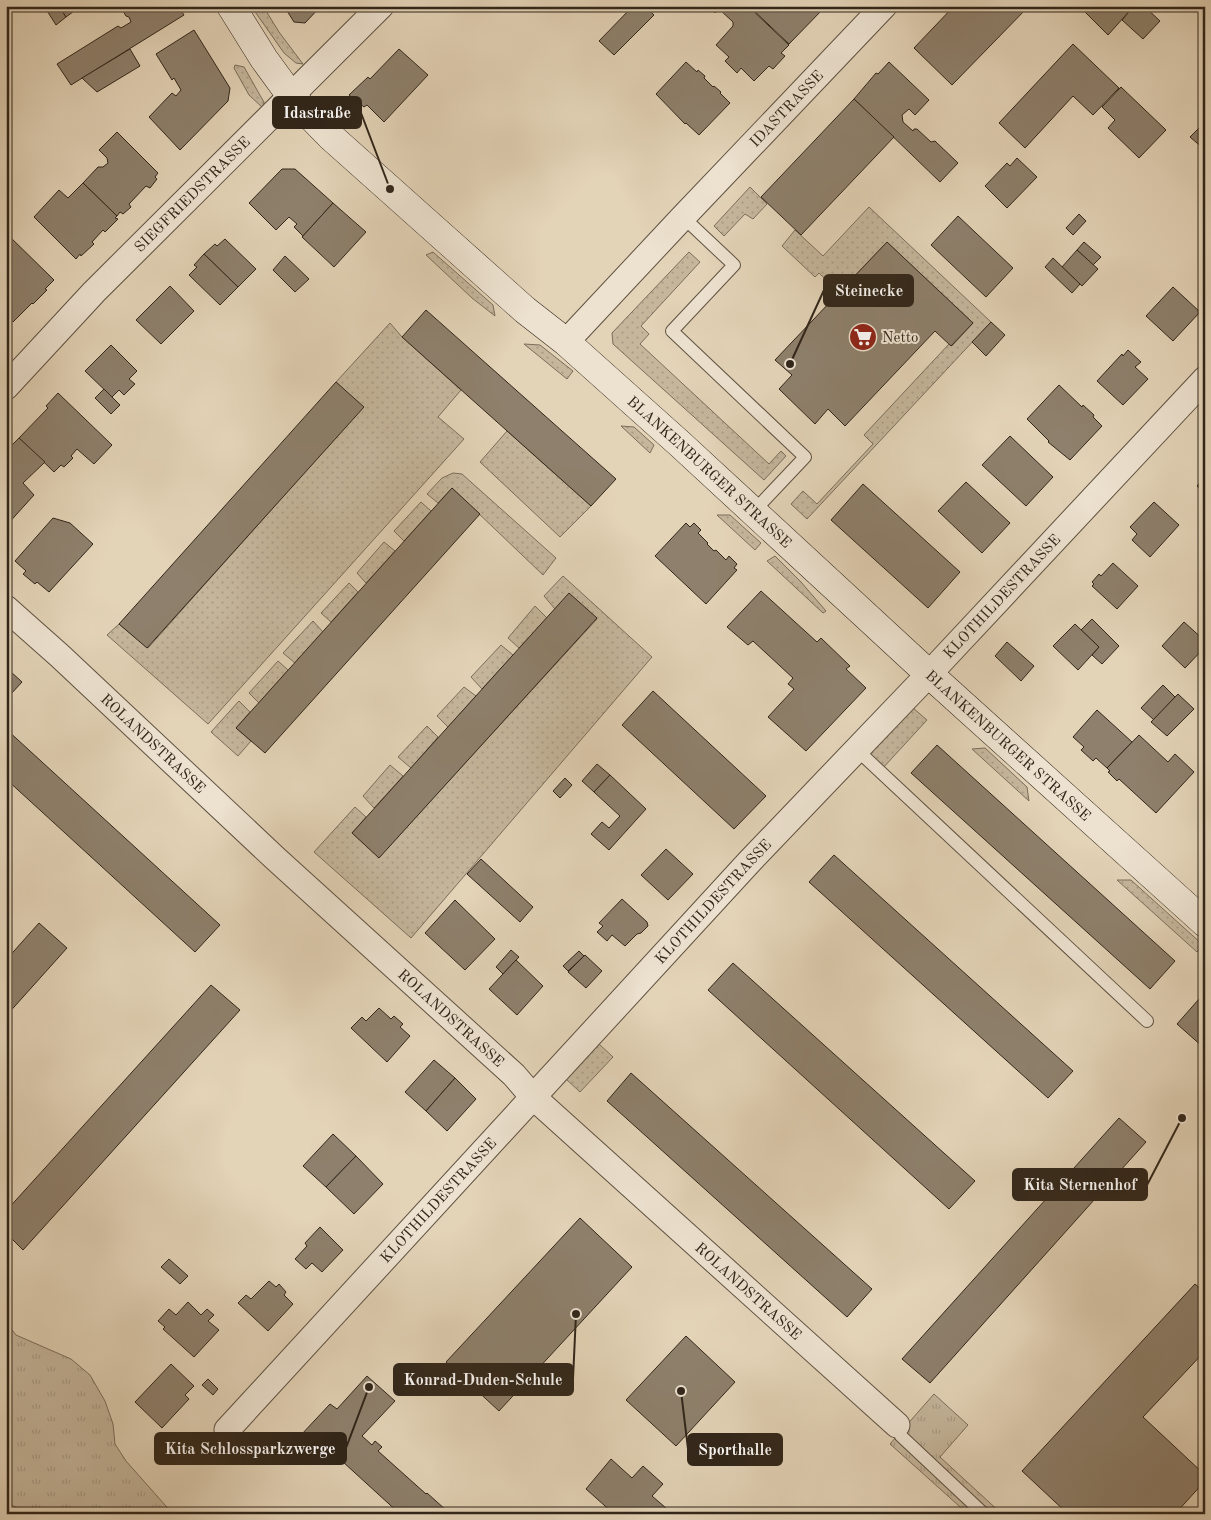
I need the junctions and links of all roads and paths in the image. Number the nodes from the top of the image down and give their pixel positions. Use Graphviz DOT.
graph roads {
  1 [pos="231,6"];
  2 [pos="381,6"];
  3 [pos="884,6"];
  4 [pos="291,96"];
  5 [pos="683,217"];
  6 [pos="566,342"];
  7 [pos="1205,379"];
  8 [pos="6,387"];
  9 [pos="753,512"];
  10 [pos="6,608"];
  11 [pos="929,674"];
  12 [pos="856,749"];
  13 [pos="1205,923"];
  14 [pos="1147,1022"];
  15 [pos="532,1096"];
  16 [pos="897,1425"];
  17 [pos="227,1430"];
  18 [pos="984,1514"];
  1 -- 4 [label="main road, BLANKENBURGER STRASSE"];
  2 -- 4 [label="street, SIEGFRIEDSTRASSE"];
  3 -- 5 [label="street, IDASTRASSE"];
  4 -- 6 [label="main road, BLANKENBURGER STRASSE"];
  4 -- 8 [label="street, SIEGFRIEDSTRASSE"];
  5 -- 6 [label="street, IDASTRASSE"];
  5 -- 9 [label="lane"];
  6 -- 9 [label="main road, BLANKENBURGER STRASSE"];
  7 -- 11 [label="street, KLOTHILDESTRASSE"];
  9 -- 11 [label="main road, BLANKENBURGER STRASSE"];
  10 -- 15 [label="street, ROLANDSTRASSE"];
  11 -- 12 [label="street, KLOTHILDESTRASSE"];
  11 -- 13 [label="main road, BLANKENBURGER STRASSE"];
  12 -- 14 [label="lane"];
  12 -- 15 [label="street, KLOTHILDESTRASSE"];
  15 -- 16 [label="street, ROLANDSTRASSE"];
  15 -- 17 [label="street, KLOTHILDESTRASSE"];
  16 -- 18 [label="lane"];
}
